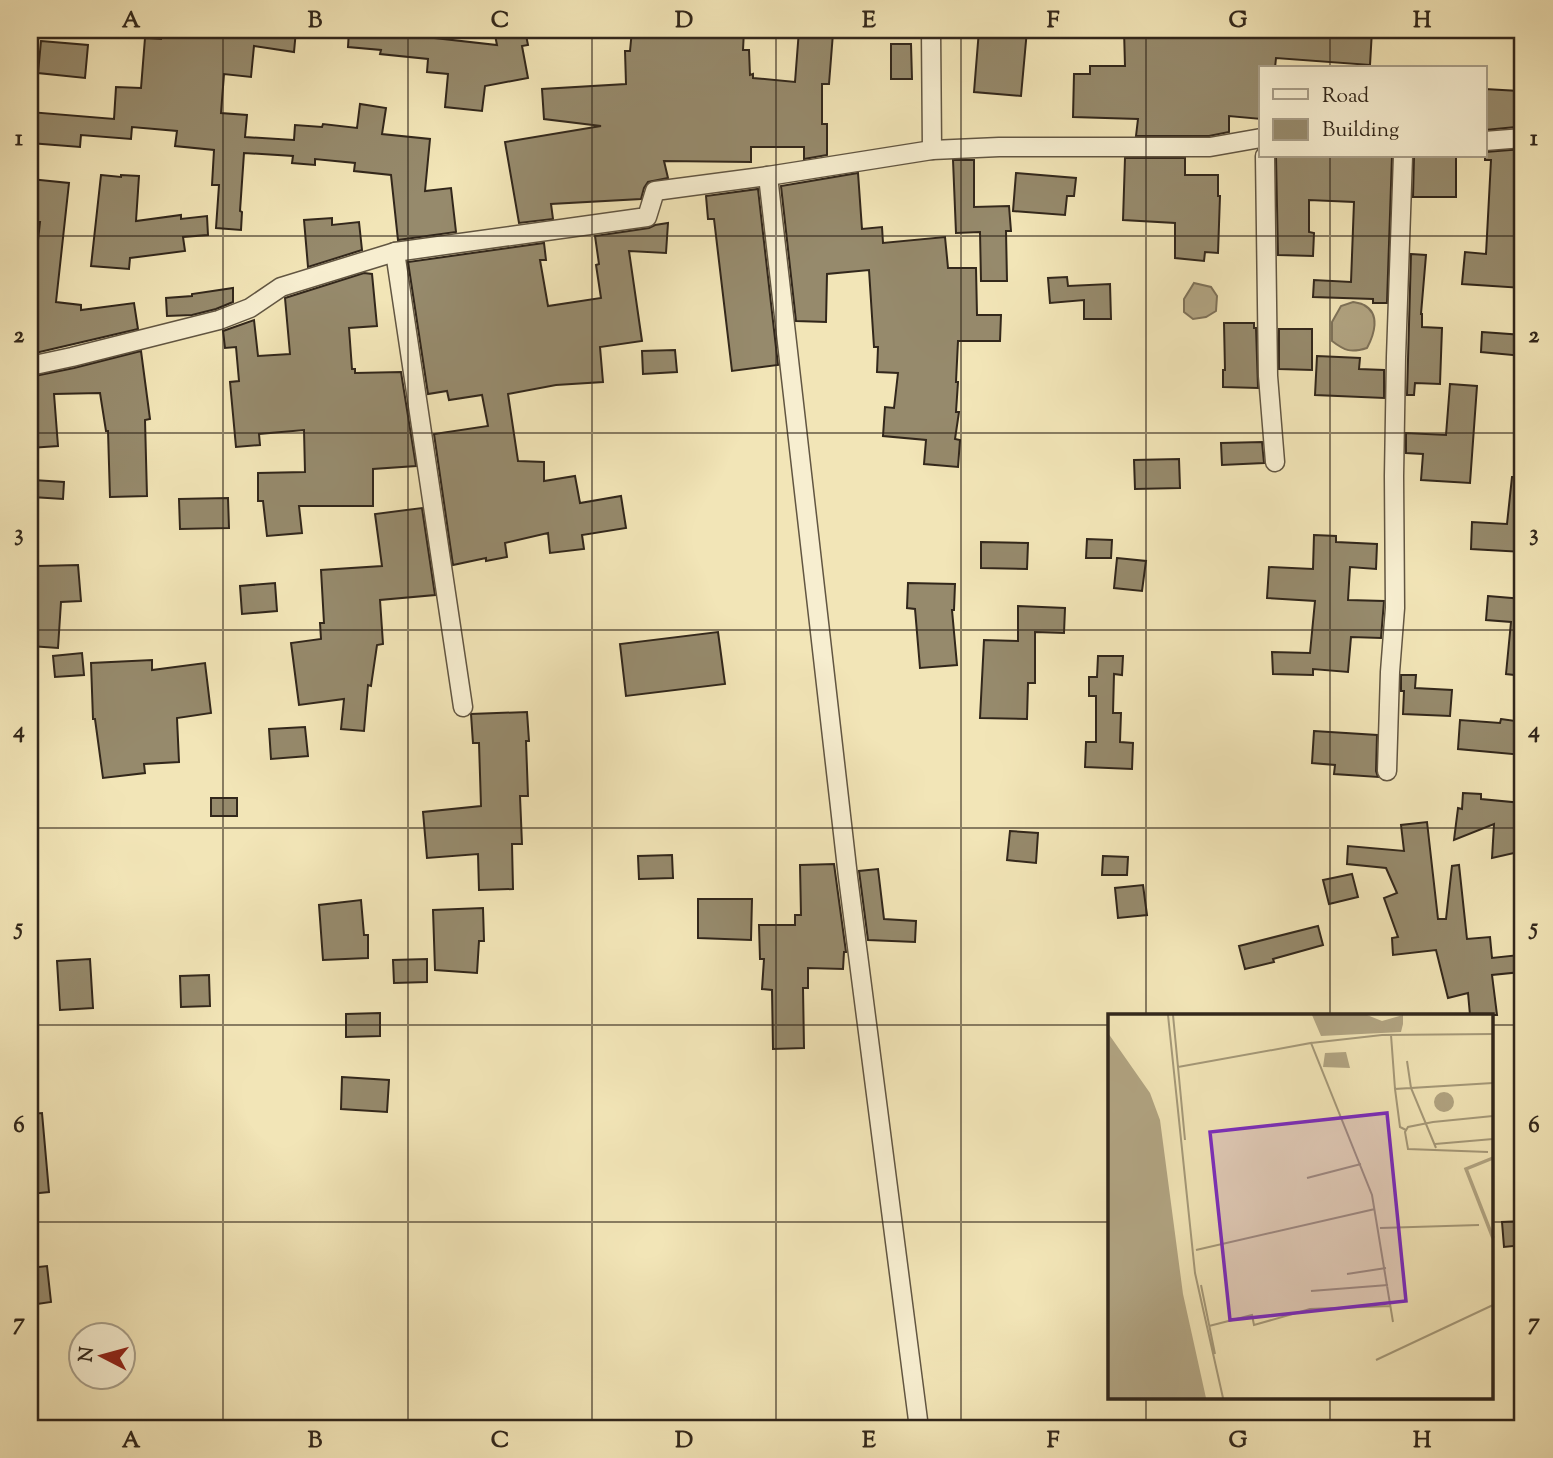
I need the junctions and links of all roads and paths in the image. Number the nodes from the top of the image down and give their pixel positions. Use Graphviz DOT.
graph roads {
  1 [pos="931,30"];
  2 [pos="1259,138"];
  3 [pos="1523,138"];
  4 [pos="1486,141"];
  5 [pos="932,150"];
  6 [pos="1265,158"];
  7 [pos="1403,158"];
  8 [pos="768,176"];
  9 [pos="395,252"];
  10 [pos="30,366"];
  11 [pos="1275,462"];
  12 [pos="463,706"];
  13 [pos="1387,771"];
  14 [pos="919,1428"];
  1 -- 5 [label="street"];
  2 -- 5 [label="street"];
  3 -- 4 [label="street"];
  5 -- 8 [label="street"];
  6 -- 11 [label="street"];
  7 -- 13 [label="street"];
  8 -- 9 [label="street"];
  8 -- 14 [label="street"];
  9 -- 10 [label="street"];
  9 -- 12 [label="street"];
}
